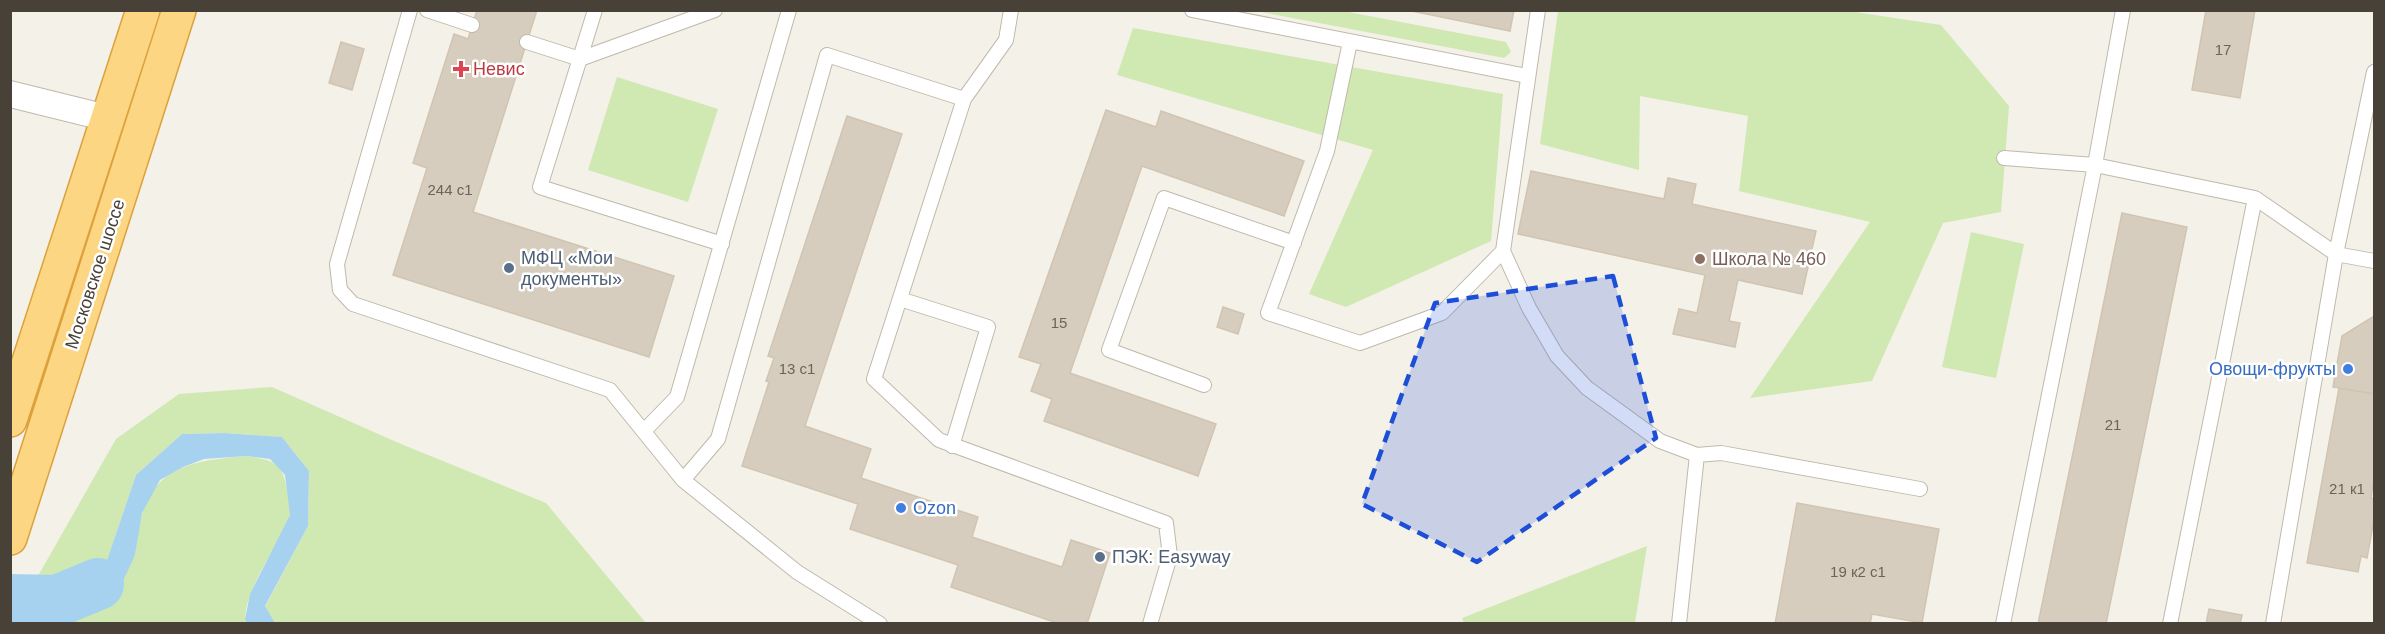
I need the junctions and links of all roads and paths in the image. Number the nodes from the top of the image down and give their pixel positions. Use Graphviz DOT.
graph roads {
  1 [pos="142,10"];
  2 [pos="179,10"];
  3 [pos="410,10"];
  4 [pos="426,10"];
  5 [pos="595,10"];
  6 [pos="715,10"];
  7 [pos="789,10"];
  8 [pos="1011,10"];
  9 [pos="1192,10"];
  10 [pos="1538,10"];
  11 [pos="2123,10"];
  12 [pos="472,25"];
  13 [pos="527,42"];
  14 [pos="1350,42"];
  15 [pos="580,59"];
  16 [pos="2374,72"];
  17 [pos="1527,76"];
  18 [pos="10,94"];
  19 [pos="964,99"];
  20 [pos="107,118"];
  21 [pos="2004,158"];
  22 [pos="2095,165"];
  23 [pos="2255,198"];
  24 [pos="1294,243"];
  25 [pos="722,244"];
  26 [pos="1503,251"];
  27 [pos="2336,254"];
  28 [pos="2374,261"];
  29 [pos="900,299"];
  30 [pos="1204,384"];
  31 [pos="10,420"];
  32 [pos="644,431"];
  33 [pos="952,446"];
  34 [pos="1697,455"];
  35 [pos="682,480"];
  36 [pos="1920,489"];
  37 [pos="10,538"];
  38 [pos="880,624"];
  39 [pos="1150,624"];
  40 [pos="1679,624"];
  41 [pos="2003,624"];
  42 [pos="2170,624"];
  43 [pos="2273,624"];
  1 -- 20 [label="highway, Московское шоссе"];
  2 -- 37 [label="highway, Московское шоссе"];
  3 -- 32 [label="lane"];
  4 -- 12 [label="lane"];
  5 -- 15 [label="lane"];
  6 -- 15 [label="lane"];
  7 -- 25 [label="lane"];
  8 -- 19 [label="lane"];
  9 -- 14 [label="lane"];
  10 -- 17 [label="lane"];
  11 -- 22 [label="lane"];
  13 -- 15 [label="lane"];
  14 -- 17 [label="lane"];
  14 -- 24 [label="lane"];
  15 -- 25 [label="lane"];
  16 -- 27 [label="lane"];
  17 -- 26 [label="lane"];
  18 -- 20 [label="street"];
  19 -- 29 [label="lane"];
  19 -- 35 [label="lane"];
  20 -- 31 [label="highway, Московское шоссе"];
  21 -- 22 [label="lane"];
  22 -- 23 [label="lane"];
  22 -- 41 [label="lane"];
  23 -- 27 [label="lane"];
  23 -- 42 [label="lane"];
  24 -- 26 [label="lane"];
  24 -- 30 [label="lane"];
  25 -- 32 [label="lane"];
  26 -- 34 [label="lane"];
  27 -- 28 [label="lane"];
  27 -- 43 [label="lane"];
  29 -- 33 [label="lane"];
  29 -- 33 [label="lane"];
  32 -- 35 [label="lane"];
  33 -- 39 [label="lane"];
  34 -- 36 [label="lane"];
  34 -- 40 [label="lane"];
  35 -- 38 [label="lane"];
}
